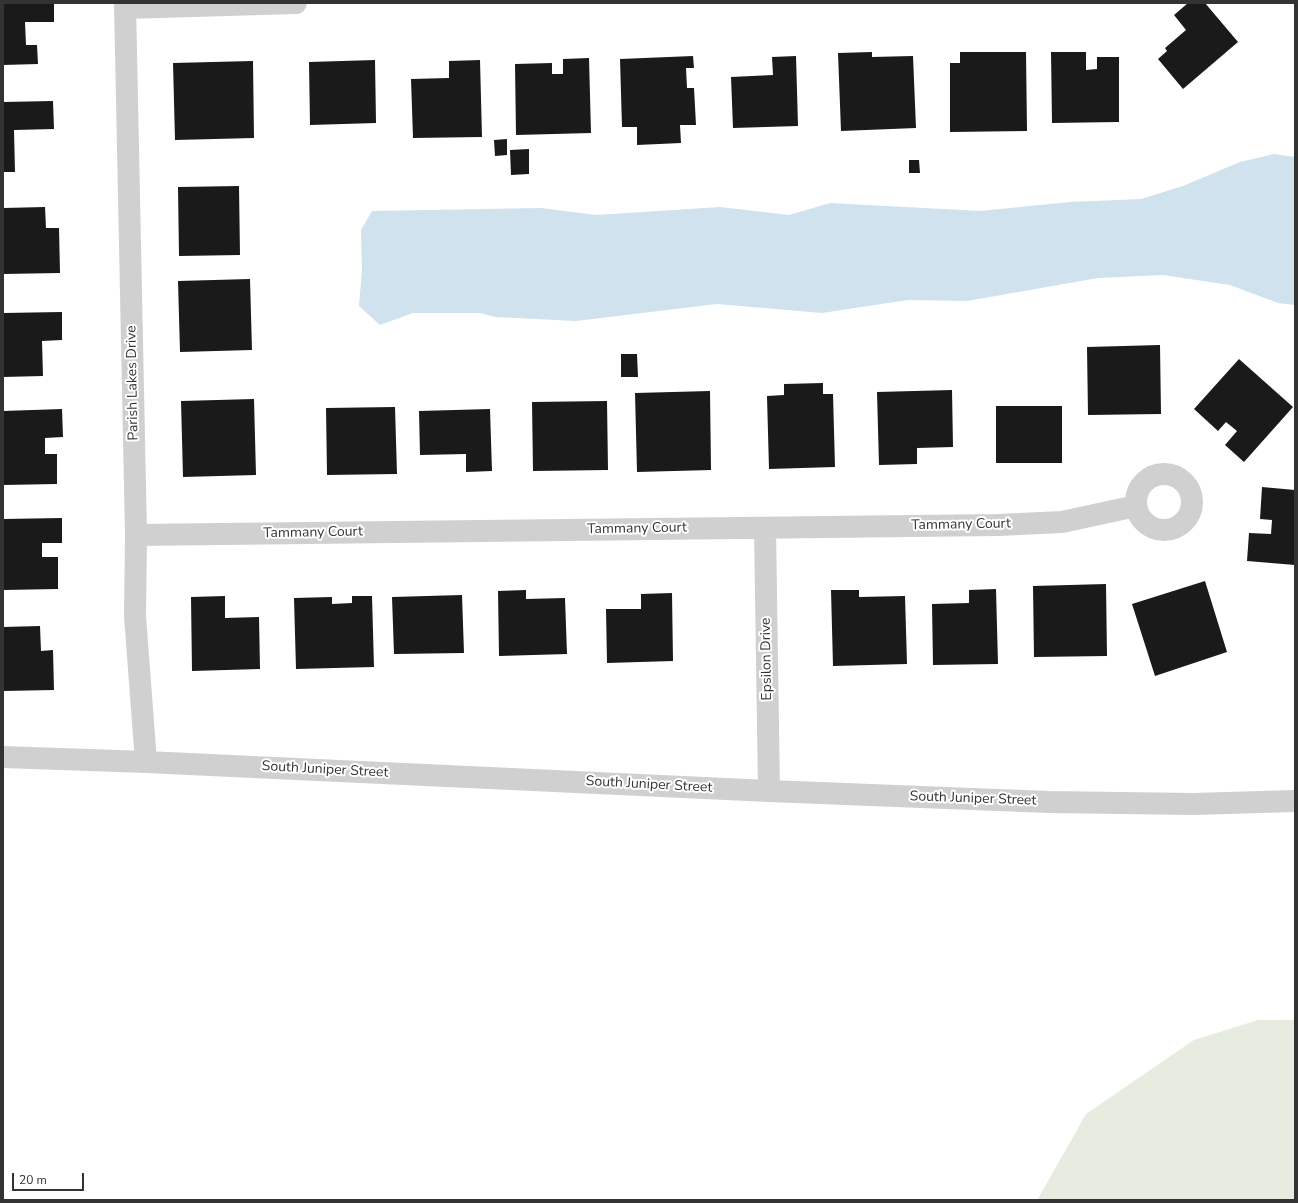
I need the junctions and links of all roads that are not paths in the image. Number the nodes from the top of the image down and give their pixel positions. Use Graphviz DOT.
graph roads {
  1 [pos="296,3"];
  2 [pos="125,5"];
  3 [pos="1136,506"];
  4 [pos="765,528"];
  5 [pos="136,535"];
  6 [pos="3,757"];
  7 [pos="146,762"];
  8 [pos="769,791"];
  9 [pos="1295,801"];
  1 -- 2 [label="street"];
  2 -- 5 [label="street, Parish Lakes Drive"];
  3 -- 4 [label="street, Tammany Court"];
  4 -- 5 [label="street, Tammany Court"];
  4 -- 8 [label="street, Epsilon Drive"];
  5 -- 7 [label="street, Parish Lakes Drive"];
  6 -- 7 [label="street, South Juniper Street"];
  7 -- 8 [label="street, South Juniper Street"];
  8 -- 9 [label="street, South Juniper Street"];
}
